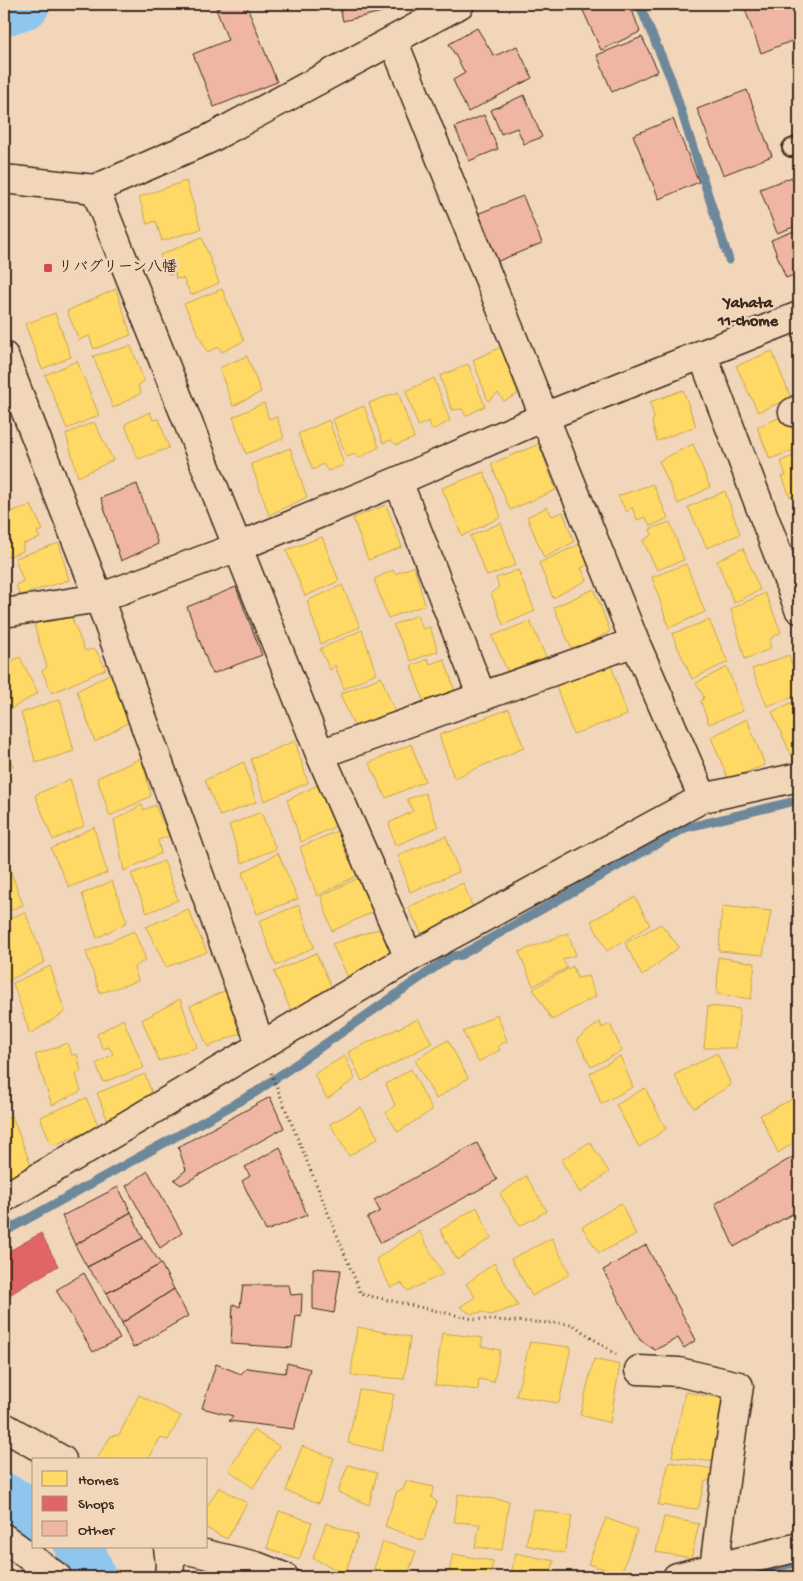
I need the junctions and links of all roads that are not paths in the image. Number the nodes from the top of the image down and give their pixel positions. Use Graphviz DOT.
graph roads {
  1 [pos="460,4"];
  2 [pos="393,40"];
  3 [pos="4,180"];
  4 [pos="95,189"];
  5 [pos="799,316"];
  6 [pos="702,354"];
  7 [pos="4,356"];
  8 [pos="544,417"];
  9 [pos="398,481"];
  10 [pos="238,547"];
  11 [pos="99,598"];
  12 [pos="799,609"];
  13 [pos="4,613"];
  14 [pos="635,642"];
  15 [pos="482,697"];
  16 [pos="320,754"];
  17 [pos="799,777"];
  18 [pos="703,798"];
  19 [pos="409,958"];
  20 [pos="261,1046"];
  21 [pos="4,1198"];
  22 [pos="639,1370"];
  23 [pos="4,1427"];
  24 [pos="58,1458"];
  25 [pos="4,1538"];
  26 [pos="799,1547"];
  27 [pos="168,1548"];
  28 [pos="178,1548"];
  29 [pos="714,1568"];
  30 [pos="57,1577"];
  31 [pos="169,1577"];
  32 [pos="284,1577"];
  33 [pos="677,1577"];
  1 -- 2 [label="street"];
  2 -- 4 [label="street"];
  2 -- 8 [label="street"];
  3 -- 4 [label="street"];
  4 -- 10 [label="street"];
  5 -- 6 [label="street"];
  6 -- 8 [label="street"];
  6 -- 12 [label="street"];
  7 -- 11 [label="street"];
  8 -- 9 [label="street"];
  8 -- 14 [label="street"];
  9 -- 10 [label="street"];
  9 -- 15 [label="street"];
  10 -- 11 [label="street"];
  10 -- 16 [label="street"];
  11 -- 13 [label="street"];
  11 -- 20 [label="street"];
  14 -- 15 [label="street"];
  14 -- 18 [label="street"];
  15 -- 16 [label="street"];
  16 -- 19 [label="street"];
  17 -- 18 [label="street"];
  18 -- 19 [label="street"];
  19 -- 20 [label="street"];
  20 -- 21 [label="street"];
  22 -- 29 [label="street"];
  23 -- 24 [label="street"];
  25 -- 30 [label="street"];
  26 -- 29 [label="street"];
  27 -- 31 [label="street"];
  28 -- 32 [label="street"];
  29 -- 33 [label="street"];
}
